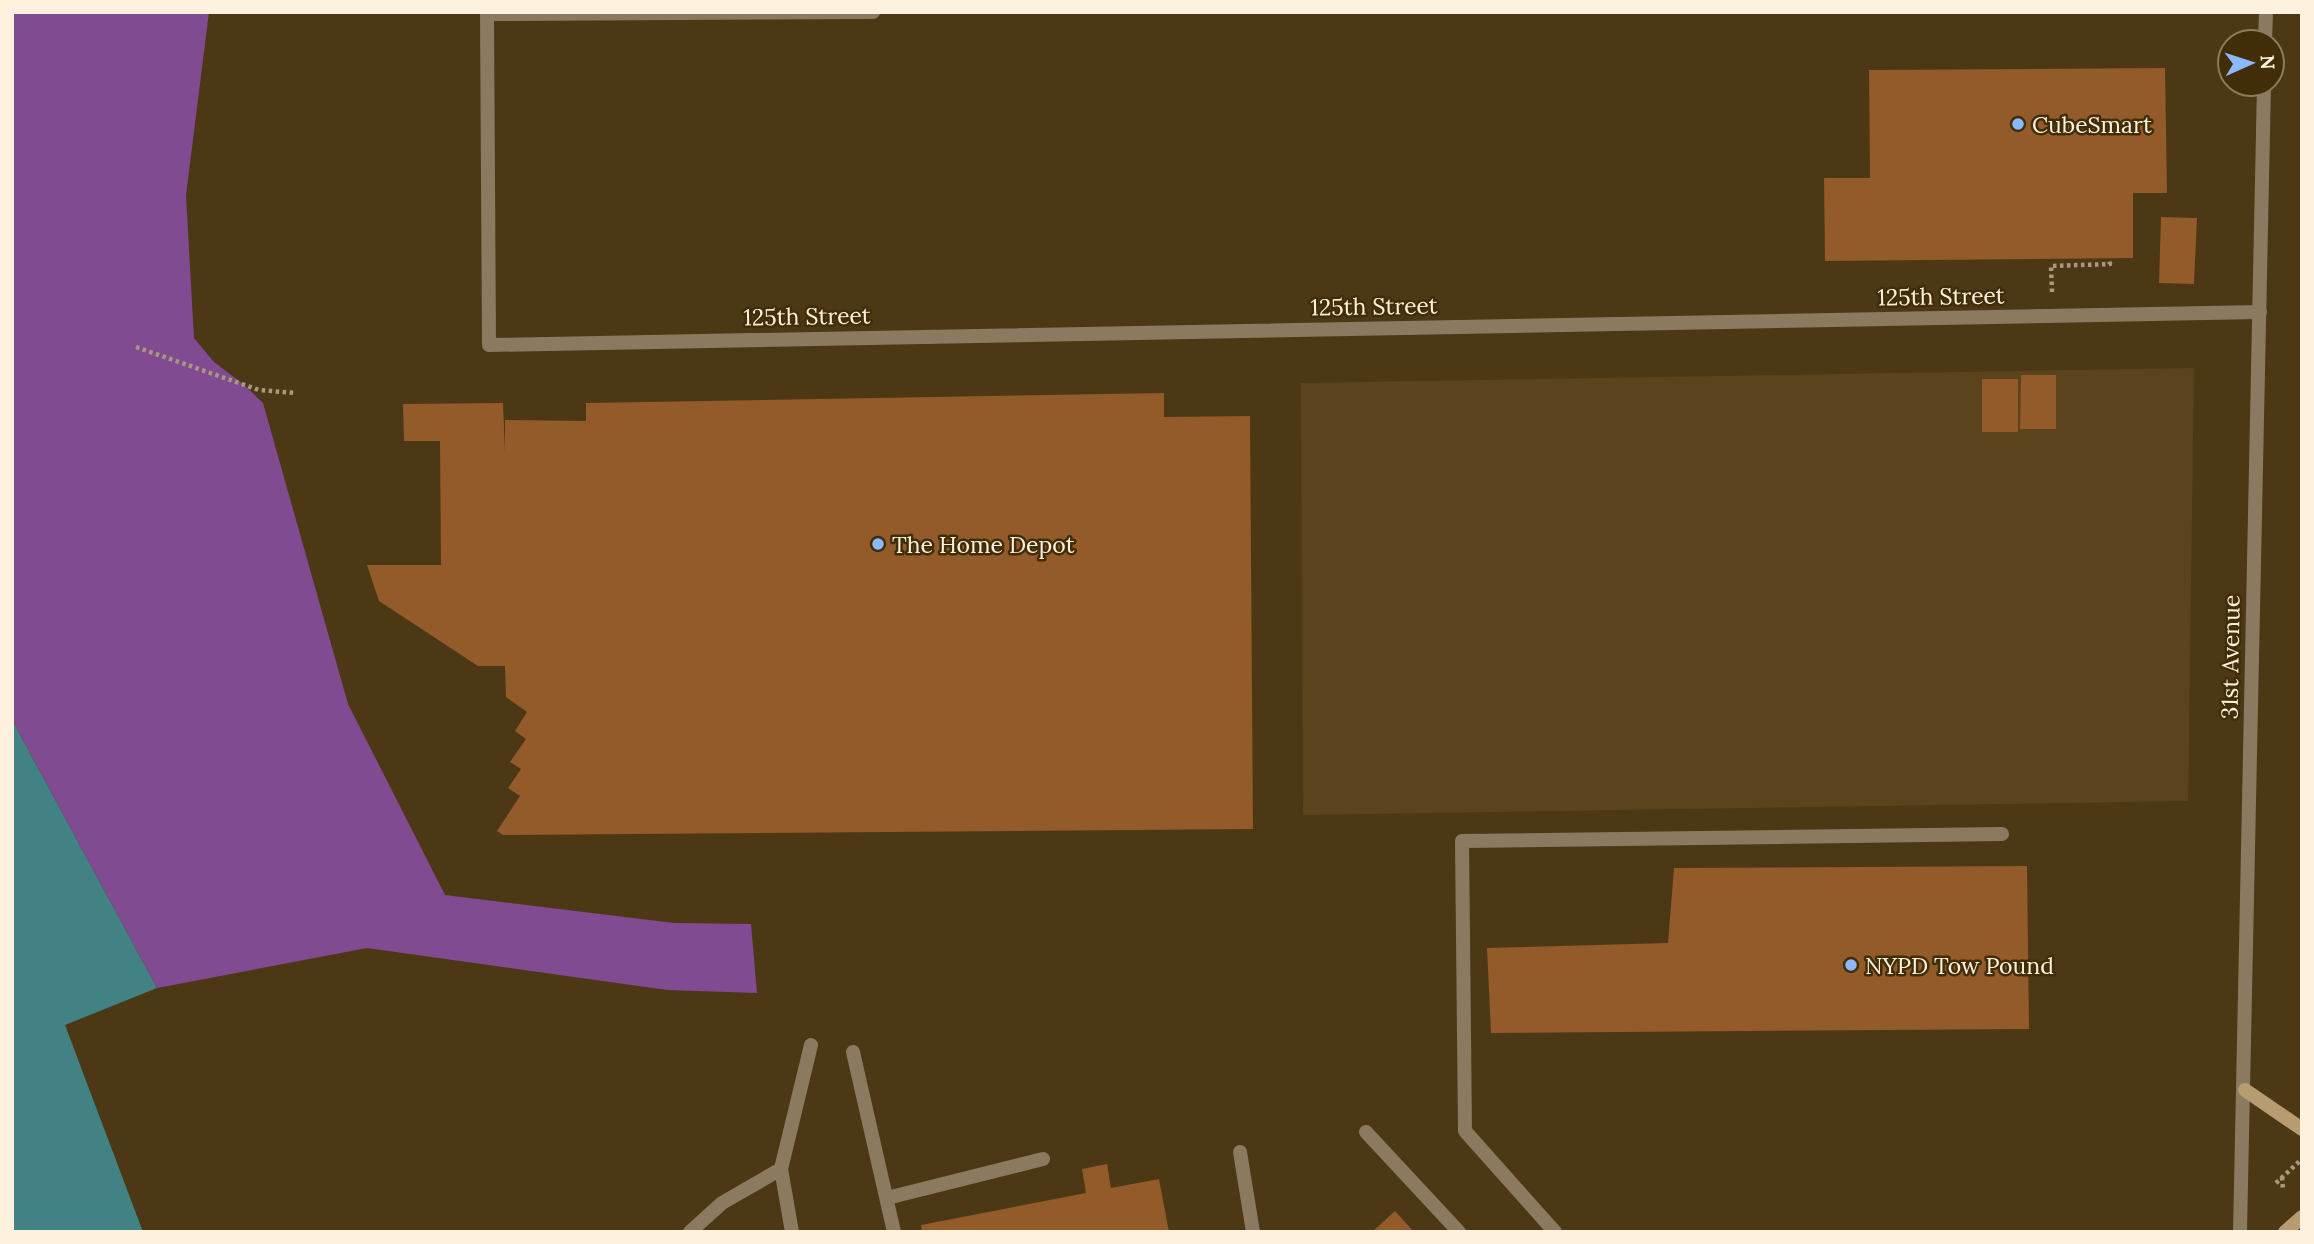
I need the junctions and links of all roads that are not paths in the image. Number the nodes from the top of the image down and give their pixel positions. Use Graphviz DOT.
graph roads {
  1 [pos="873,12"];
  2 [pos="2264,98"];
  3 [pos="2260,312"];
  4 [pos="2002,834"];
  5 [pos="811,1045"];
  6 [pos="853,1052"];
  7 [pos="2245,1090"];
  8 [pos="2302,1129"];
  9 [pos="1366,1132"];
  10 [pos="1240,1152"];
  11 [pos="1043,1158"];
  12 [pos="782,1169"];
  13 [pos="887,1198"];
  14 [pos="2302,1216"];
  15 [pos="691,1232"];
  16 [pos="792,1232"];
  17 [pos="894,1232"];
  18 [pos="1253,1232"];
  19 [pos="1459,1232"];
  20 [pos="1555,1232"];
  21 [pos="2240,1232"];
  22 [pos="2285,1232"];
  1 -- 3 [label="street, 125th Street"];
  2 -- 3 [label="street, 31st Avenue"];
  3 -- 7 [label="street, 31st Avenue"];
  4 -- 20 [label="street"];
  5 -- 12 [label="street"];
  6 -- 13 [label="street"];
  7 -- 8 [label="main road"];
  7 -- 21 [label="street, 31st Avenue"];
  9 -- 19 [label="street"];
  10 -- 18 [label="street"];
  11 -- 13 [label="street"];
  12 -- 15 [label="street"];
  12 -- 16 [label="street"];
  13 -- 17 [label="street"];
  14 -- 22 [label="main road"];
}
